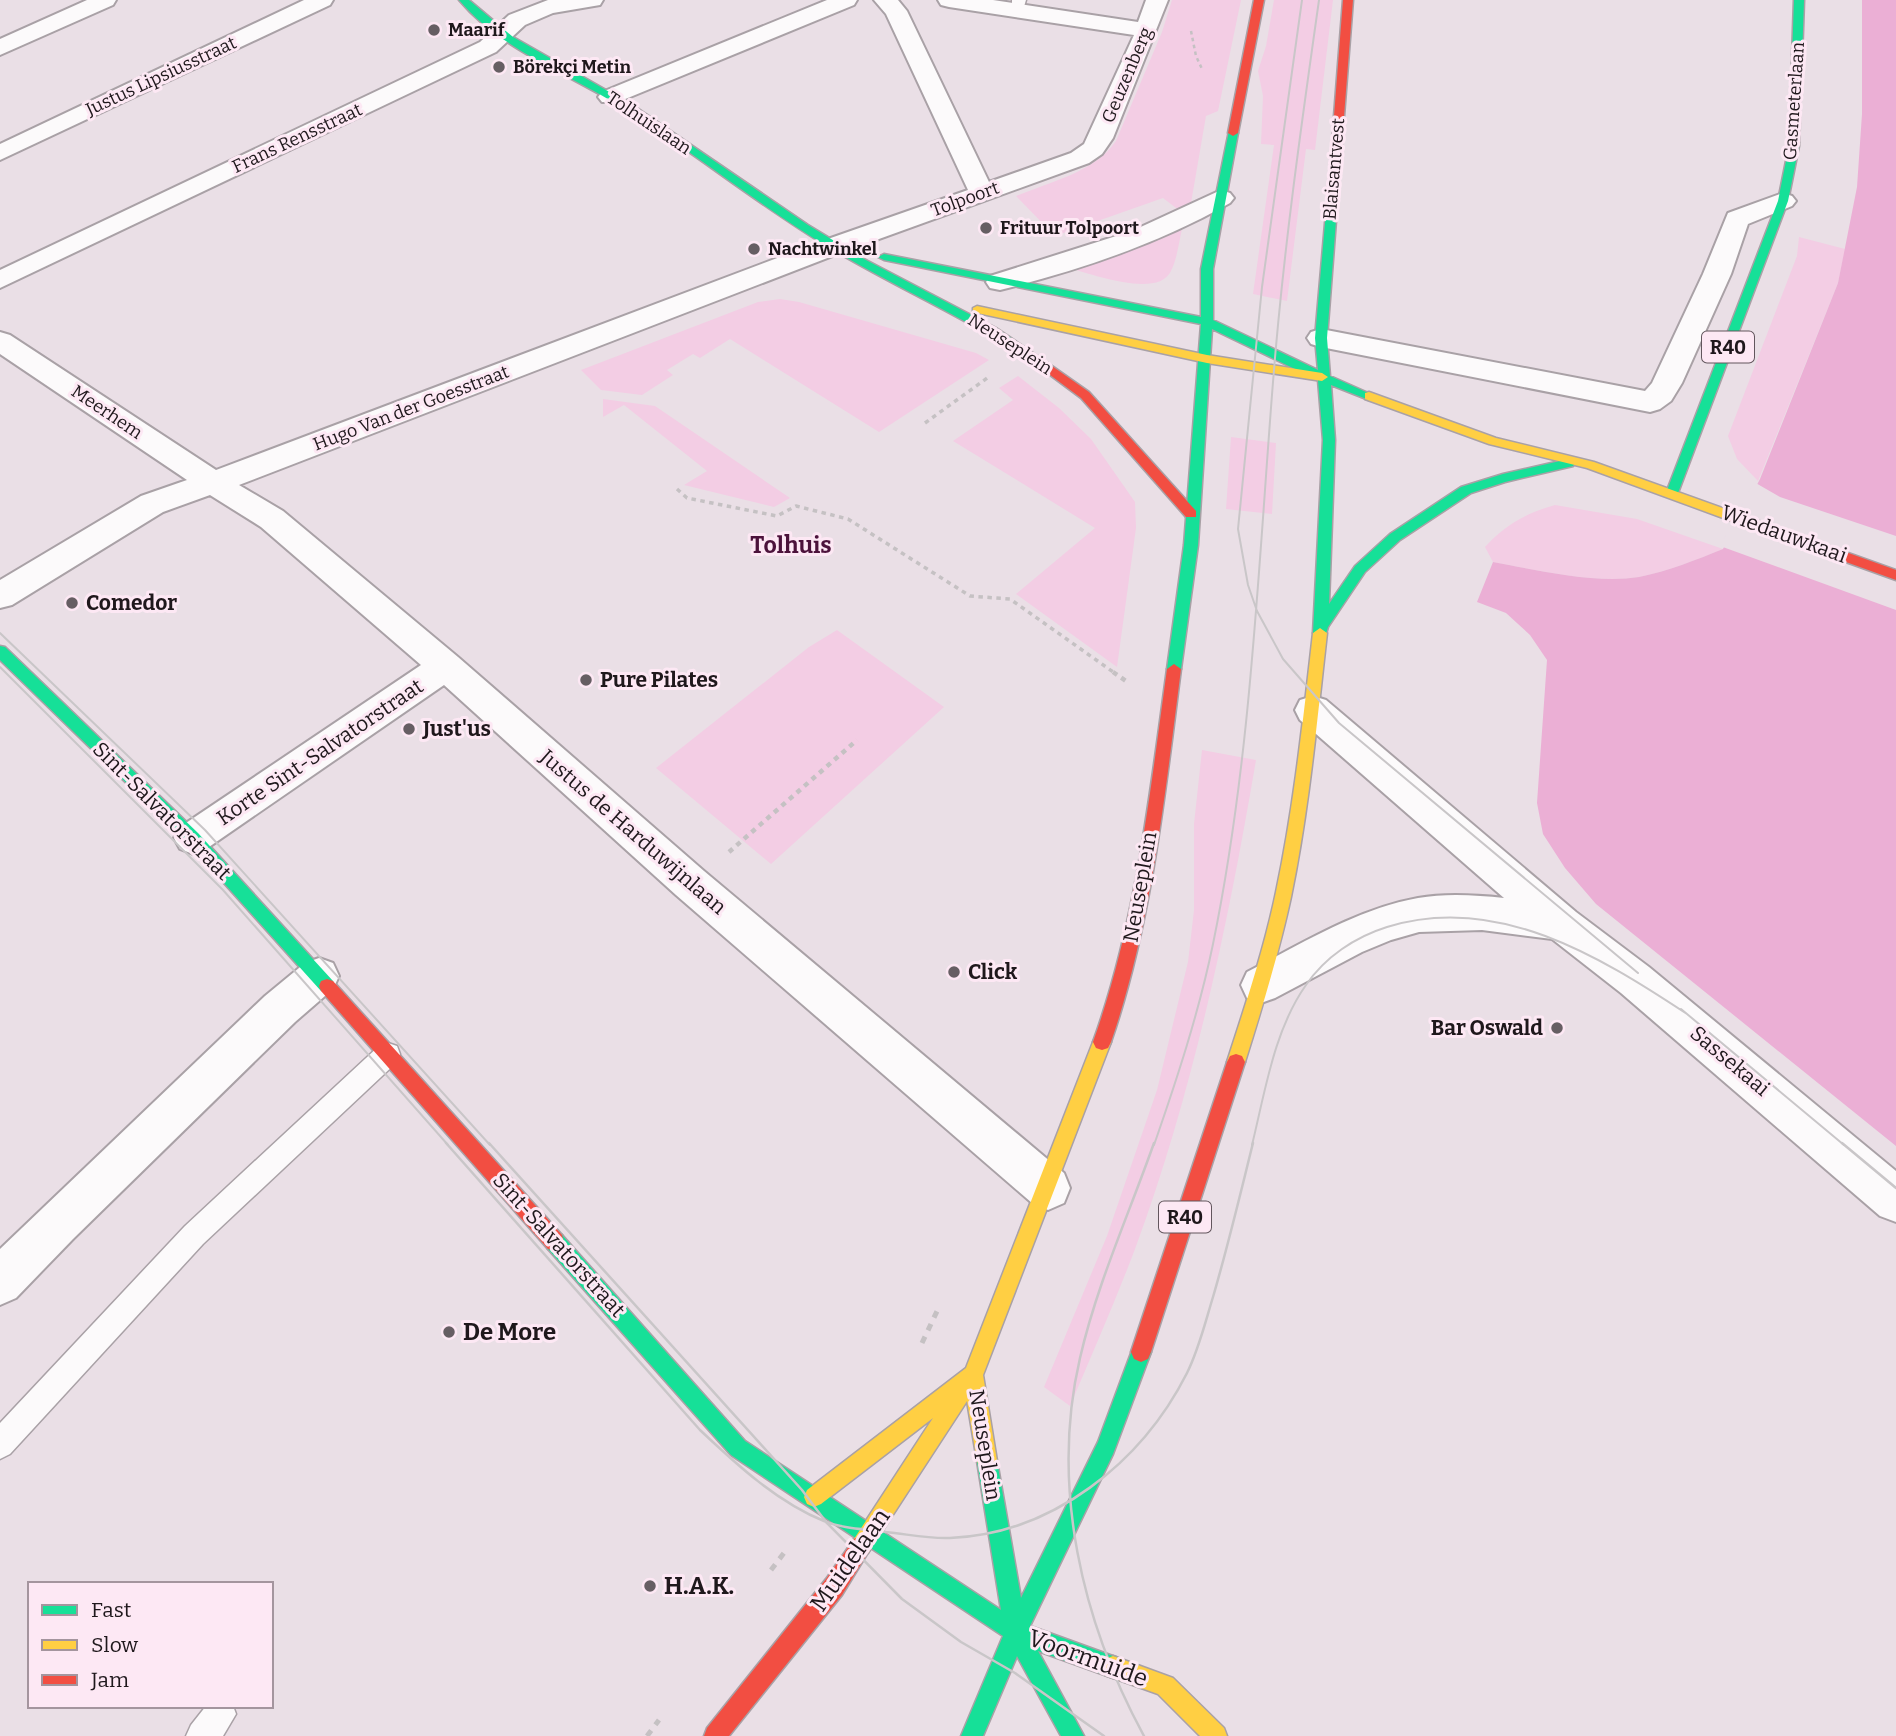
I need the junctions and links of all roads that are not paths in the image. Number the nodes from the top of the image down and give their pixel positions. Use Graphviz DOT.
graph roads {
  1 [pos="105,0"];
  2 [pos="322,0"];
  3 [pos="464,0"];
  4 [pos="592,0"];
  5 [pos="846,0"];
  6 [pos="885,0"];
  7 [pos="949,0"];
  8 [pos="1157,0"];
  9 [pos="1259,0"];
  10 [pos="1348,0"];
  11 [pos="1799,0"];
  12 [pos="546,4"];
  13 [pos="1018,5"];
  14 [pos="1147,30"];
  15 [pos="503,33"];
  16 [pos="0,48"];
  17 [pos="610,97"];
  18 [pos="1093,149"];
  19 [pos="0,153"];
  20 [pos="982,193"];
  21 [pos="1221,198"];
  22 [pos="1783,201"];
  23 [pos="834,246"];
  24 [pos="0,280"];
  25 [pos="1000,282"];
  26 [pos="940,302"];
  27 [pos="1207,322"];
  28 [pos="1321,338"];
  29 [pos="0,341"];
  30 [pos="1207,359"];
  31 [pos="1322,377"];
  32 [pos="1578,461"];
  33 [pos="213,483"];
  34 [pos="1672,493"];
  35 [pos="1191,514"];
  36 [pos="1896,575"];
  37 [pos="0,596"];
  38 [pos="1321,626"];
  39 [pos="0,651"];
  40 [pos="446,666"];
  41 [pos="1313,710"];
  42 [pos="193,838"];
  43 [pos="1562,924"];
  44 [pos="319,976"];
  45 [pos="1261,985"];
  46 [pos="388,1054"];
  47 [pos="1048,1188"];
  48 [pos="1896,1200"];
  49 [pos="0,1282"];
  50 [pos="973,1375"];
  51 [pos="0,1444"];
  52 [pos="814,1497"];
  53 [pos="869,1534"];
  54 [pos="1016,1632"];
  55 [pos="715,1736"];
  56 [pos="972,1736"];
  57 [pos="1073,1736"];
  58 [pos="1216,1736"];
  1 -- 16 [label="street"];
  2 -- 19 [label="street, Justus Lipsiusstraat"];
  3 -- 15 [label="main road, Tolhuislaan"];
  4 -- 12 [label="street, Frans Rensstraat"];
  5 -- 17 [label="street"];
  6 -- 20 [label="street"];
  7 -- 13 [label="street"];
  8 -- 14 [label="street, Geuzenberg"];
  9 -- 21 [label="main road"];
  10 -- 28 [label="main road, Blaisantvest"];
  11 -- 22 [label="main road, Gasmeterlaan / R40"];
  12 -- 15 [label="street, Frans Rensstraat"];
  13 -- 14 [label="street"];
  14 -- 18 [label="street, Geuzenberg"];
  15 -- 17 [label="main road, Tolhuislaan"];
  15 -- 24 [label="street, Frans Rensstraat"];
  17 -- 23 [label="main road, Tolhuislaan"];
  18 -- 20 [label="street, Tolpoort"];
  20 -- 23 [label="street, Tolpoort"];
  21 -- 25 [label="street, Neuseplein"];
  21 -- 27 [label="main road"];
  22 -- 28 [label="street"];
  22 -- 34 [label="main road, Gasmeterlaan / R40"];
  23 -- 25 [label="main road, Neuseplein"];
  23 -- 26 [label="main road, Neuseplein"];
  23 -- 33 [label="street, Hugo Van der Goesstraat"];
  25 -- 27 [label="main road, Neuseplein"];
  26 -- 30 [label="main road, Neuseplein"];
  26 -- 35 [label="main road, Neuseplein"];
  27 -- 30 [label="main road, Neuseplein"];
  27 -- 31 [label="main road, Neuseplein"];
  28 -- 31 [label="main road, Blaisantvest"];
  29 -- 33 [label="street, Meerhem"];
  30 -- 31 [label="main road, Neuseplein"];
  30 -- 35 [label="main road, Neuseplein"];
  31 -- 32 [label="main road, Neuseplein"];
  31 -- 38 [label="main road, R40"];
  32 -- 34 [label="main road, Neuseplein"];
  32 -- 38 [label="main road"];
  33 -- 37 [label="street, Hugo Van der Goesstraat"];
  33 -- 40 [label="street, Justus de Harduwijnlaan"];
  34 -- 36 [label="main road, Wiedauwkaai"];
  35 -- 47 [label="main road, Neuseplein"];
  38 -- 41 [label="main road, R40"];
  39 -- 42 [label="main road, Sint-Salvatorstraat"];
  40 -- 42 [label="street, Korte Sint-Salvatorstraat"];
  40 -- 47 [label="street, Justus de Harduwijnlaan"];
  41 -- 43 [label="street"];
  41 -- 45 [label="main road, R40"];
  42 -- 44 [label="main road, Sint-Salvatorstraat"];
  43 -- 45 [label="street"];
  43 -- 48 [label="street, Sassekaai"];
  44 -- 46 [label="main road, Sint-Salvatorstraat"];
  44 -- 49 [label="street"];
  45 -- 54 [label="main road, R40"];
  46 -- 51 [label="lane"];
  46 -- 52 [label="main road, Sint-Salvatorstraat"];
  47 -- 50 [label="main road, Neuseplein"];
  50 -- 52 [label="main road"];
  50 -- 53 [label="main road, Muidelaan"];
  50 -- 54 [label="main road, Neuseplein"];
  52 -- 53 [label="main road, Sint-Salvatorstraat"];
  53 -- 54 [label="main road, Sint-Salvatorstraat"];
  53 -- 55 [label="main road, Muidelaan"];
  54 -- 56 [label="main road, R40"];
  54 -- 57 [label="main road, Voormuide"];
  54 -- 58 [label="main road, Voormuide"];
}
